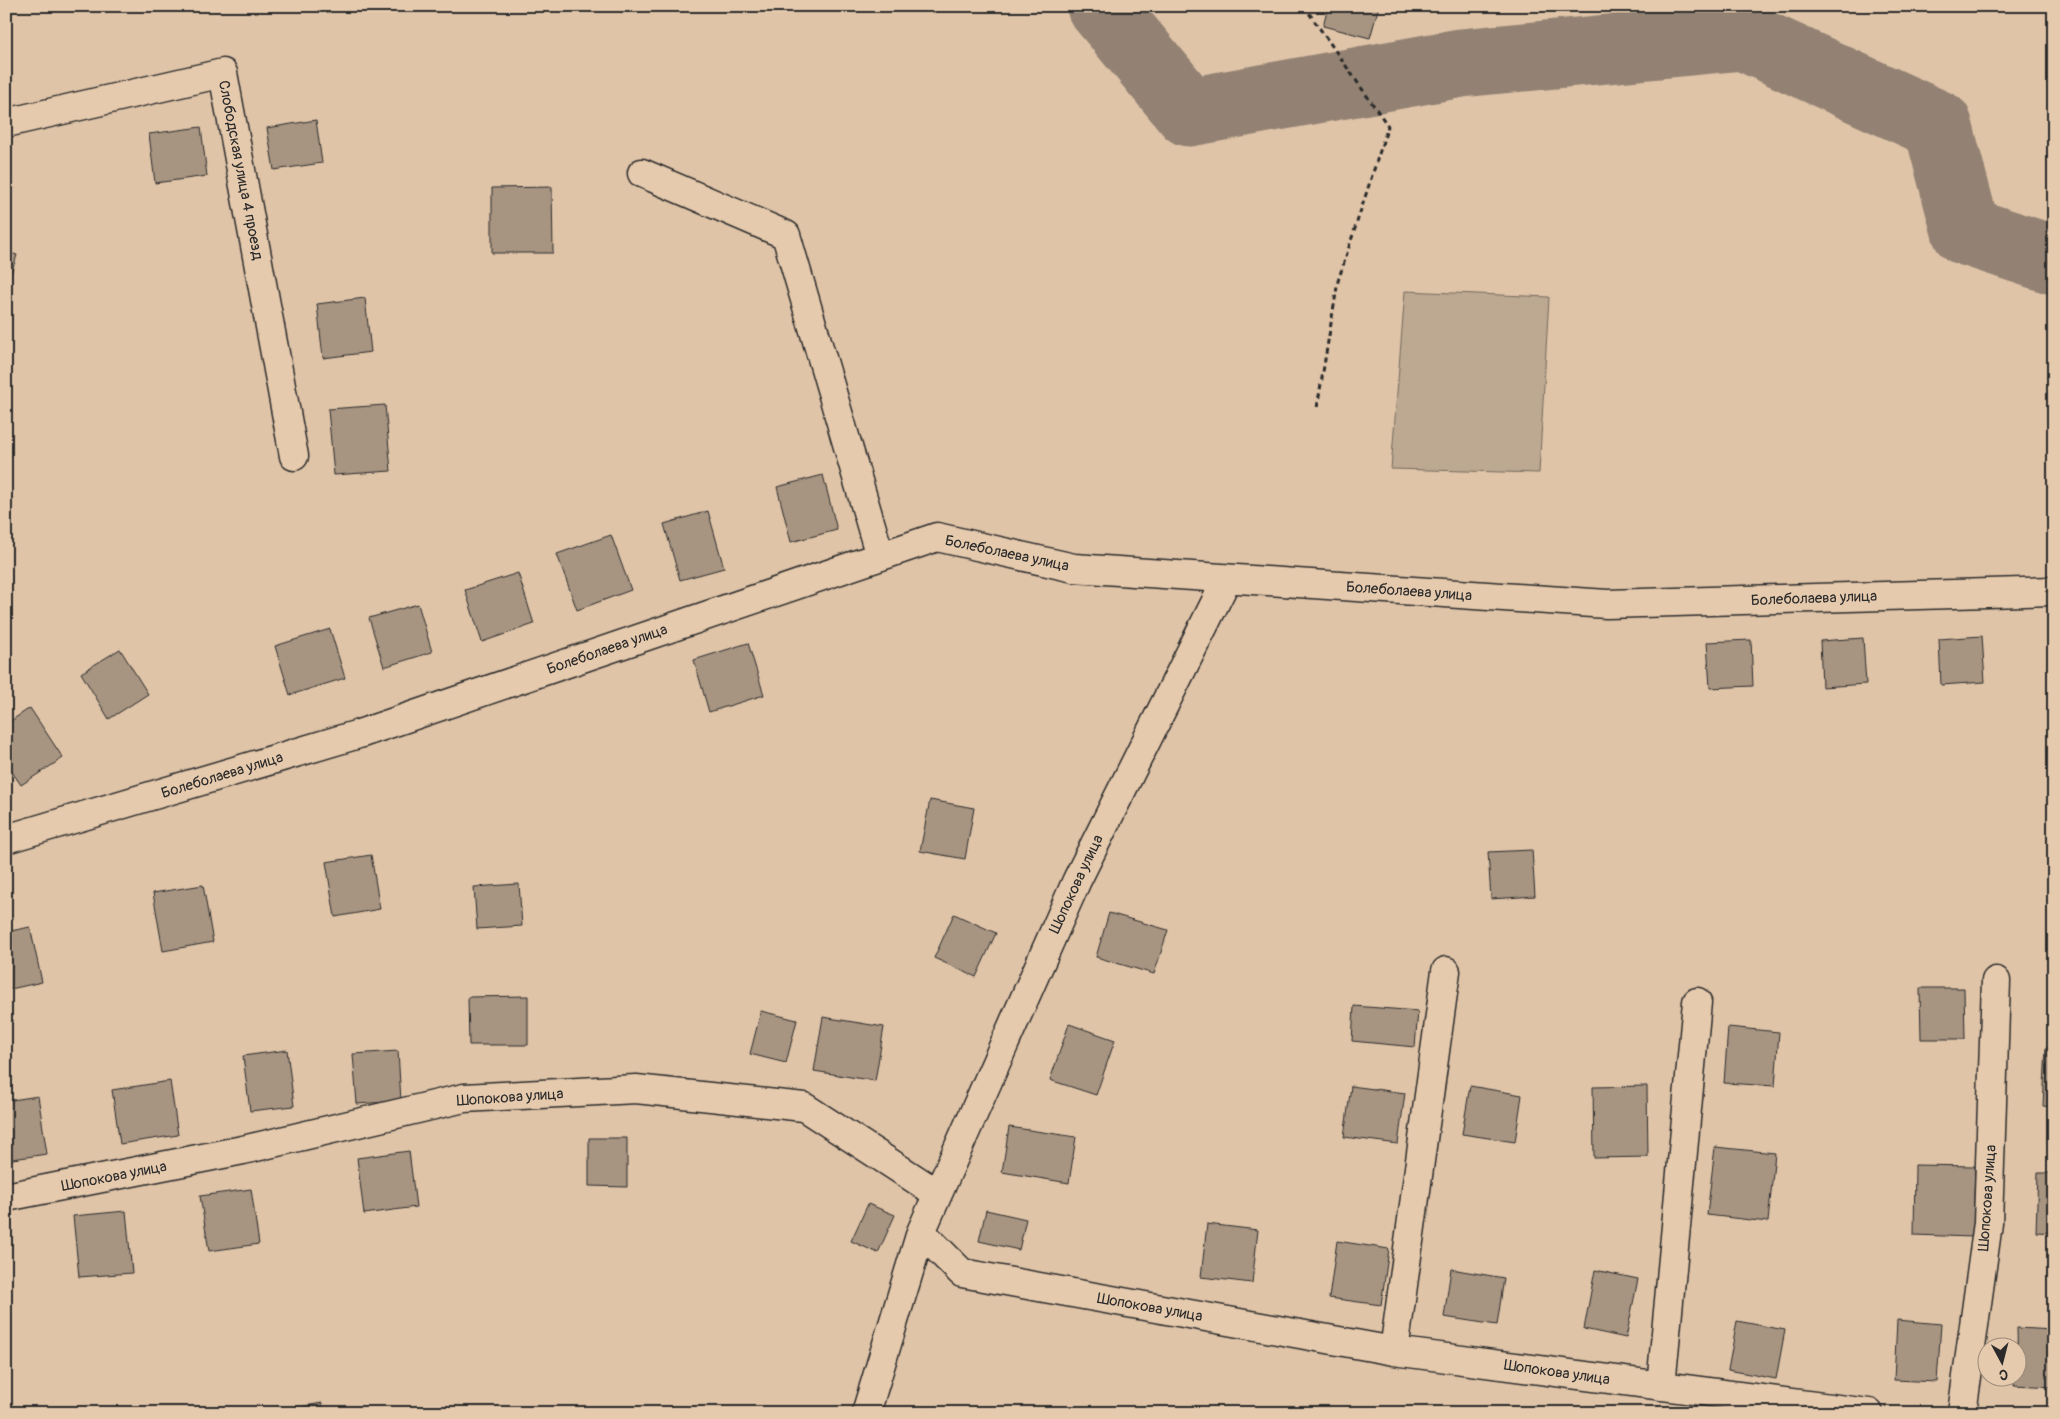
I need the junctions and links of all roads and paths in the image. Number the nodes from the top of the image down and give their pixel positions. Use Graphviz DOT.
graph roads {
  1 [pos="1304,6"];
  2 [pos="6,124"];
  3 [pos="642,173"];
  4 [pos="1317,408"];
  5 [pos="294,456"];
  6 [pos="880,556"];
  7 [pos="1227,579"];
  8 [pos="2054,591"];
  9 [pos="6,839"];
  10 [pos="1446,971"];
  11 [pos="1996,981"];
  12 [pos="1697,1002"];
  13 [pos="938,1194"];
  14 [pos="6,1197"];
  15 [pos="921,1232"];
  16 [pos="1394,1351"];
  17 [pos="1661,1386"];
  18 [pos="866,1413"];
  19 [pos="1869,1413"];
  20 [pos="1962,1413"];
  1 -- 4 [label="path"];
  2 -- 5 [label="street, Слободская улица 4 проезд"];
  3 -- 6 [label="street"];
  6 -- 7 [label="street, Болеболаева улица"];
  6 -- 9 [label="street, Болеболаева улица"];
  7 -- 8 [label="street, Болеболаева улица"];
  7 -- 13 [label="street, Шопокова улица"];
  10 -- 16 [label="street"];
  11 -- 20 [label="street, Шопокова улица"];
  12 -- 17 [label="street"];
  13 -- 14 [label="street, Шопокова улица"];
  13 -- 15 [label="street, Шопокова улица"];
  15 -- 16 [label="street, Шопокова улица"];
  15 -- 18 [label="street, Шопокова улица"];
  16 -- 17 [label="street, Шопокова улица"];
  17 -- 19 [label="street, Шопокова улица"];
}
